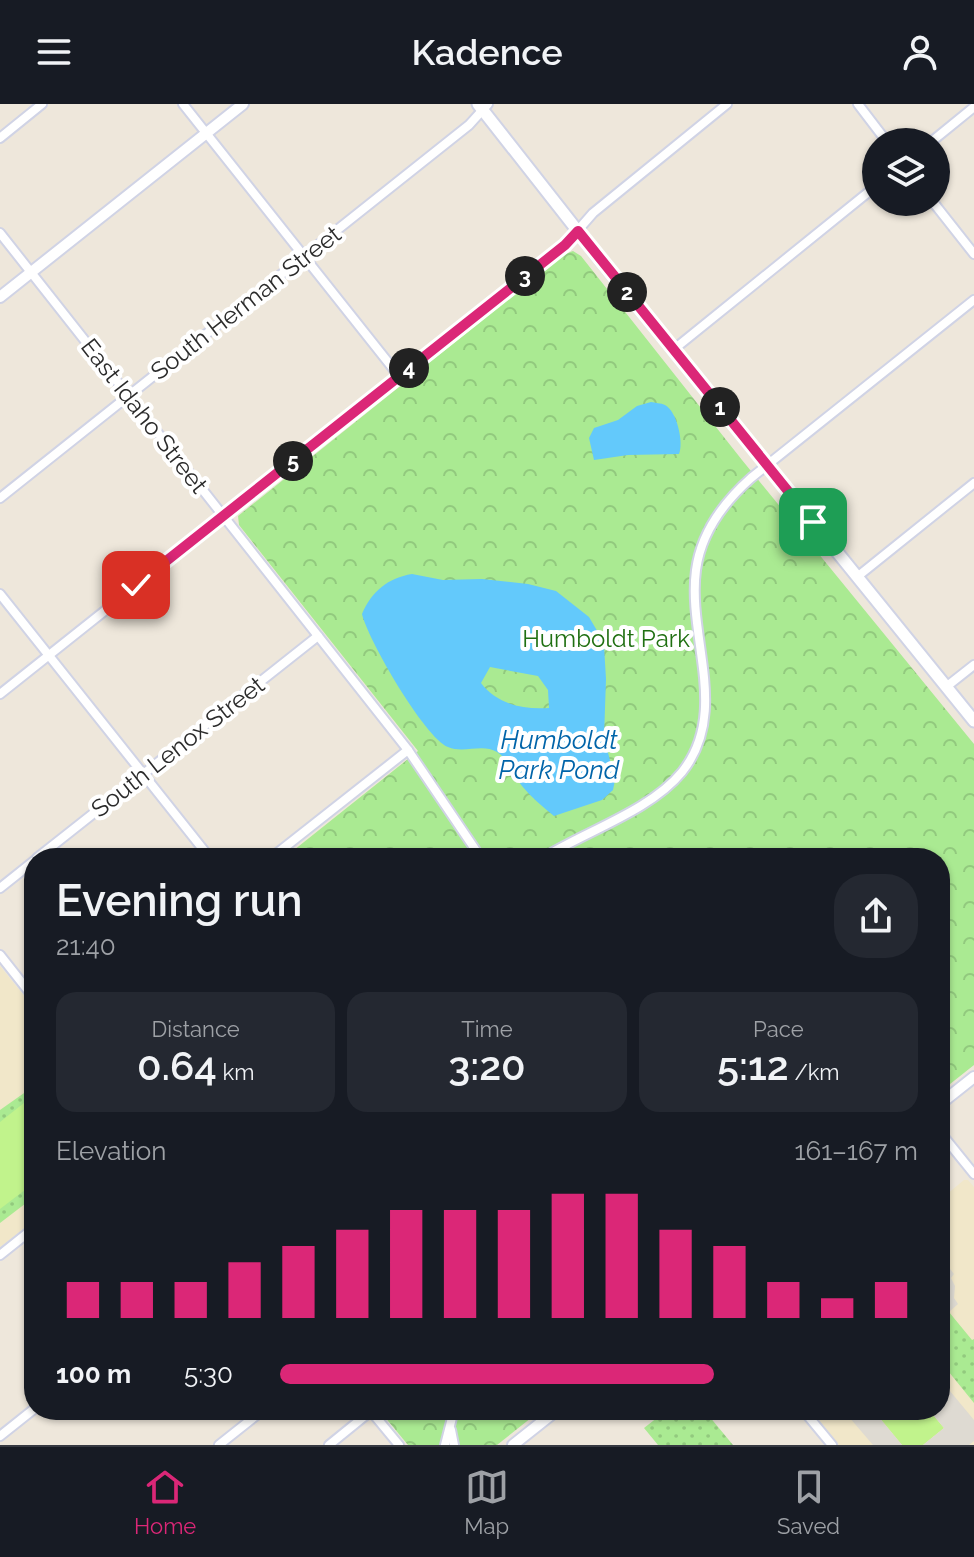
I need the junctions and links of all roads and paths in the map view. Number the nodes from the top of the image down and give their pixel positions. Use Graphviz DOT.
graph roads {
  1 [pos="42,104"];
  2 [pos="183,104"];
  3 [pos="243,104"];
  4 [pos="727,104"];
  5 [pos="858,104"];
  6 [pos="483,106"];
  7 [pos="974,107"];
  8 [pos="876,128"];
  9 [pos="948,128"];
  10 [pos="207,133"];
  11 [pos="0,138"];
  12 [pos="862,197"];
  13 [pos="944,216"];
  14 [pos="578,231"];
  15 [pos="0,233"];
  16 [pos="974,254"];
  17 [pos="304,257"];
  18 [pos="31,273"];
  19 [pos="0,297"];
  20 [pos="974,300"];
  21 [pos="673,350"];
  22 [pos="399,376"];
  23 [pos="129,396"];
  24 [pos="767,465"];
  25 [pos="974,483"];
  26 [pos="0,498"];
  27 [pos="223,516"];
  28 [pos="857,577"];
  29 [pos="0,594"];
  30 [pos="318,636"];
  31 [pos="48,656"];
  32 [pos="974,665"];
  33 [pos="946,687"];
  34 [pos="0,694"];
  35 [pos="974,721"];
  36 [pos="408,750"];
  37 [pos="143,774"];
  38 [pos="50,848"];
  39 [pos="202,848"];
  40 [pos="284,848"];
  41 [pos="474,848"];
  42 [pos="561,848"];
  43 [pos="24,869"];
  44 [pos="0,888"];
  45 [pos="0,955"];
  46 [pos="24,985"];
  47 [pos="974,1077"];
  48 [pos="950,1096"];
  49 [pos="950,1144"];
  50 [pos="974,1174"];
  51 [pos="24,1236"];
  52 [pos="0,1255"];
  53 [pos="24,1419"];
  54 [pos="250,1420"];
  55 [pos="360,1420"];
  56 [pos="378,1420"];
  57 [pos="452,1420"];
  58 [pos="545,1420"];
  59 [pos="811,1420"];
  60 [pos="451,1429"];
  61 [pos="1,1441"];
  62 [pos="518,1443"];
  63 [pos="219,1445"];
  64 [pos="329,1445"];
  65 [pos="399,1445"];
  66 [pos="445,1445"];
  67 [pos="454,1445"];
  68 [pos="832,1445"];
  1 -- 11 [label="street"];
  2 -- 10 [label="street"];
  3 -- 10 [label="street"];
  4 -- 14 [label="street"];
  5 -- 8 [label="street"];
  6 -- 14 [label="main road"];
  6 -- 17 [label="street, South Herman Street"];
  7 -- 9 [label="street"];
  10 -- 17 [label="street"];
  10 -- 18 [label="street"];
  12 -- 21 [label="street"];
  13 -- 16 [label="street"];
  14 -- 21 [label="main road"];
  14 -- 22 [label="street"];
  15 -- 18 [label="street, East Idaho Street"];
  17 -- 22 [label="street"];
  17 -- 23 [label="street, South Herman Street"];
  18 -- 19 [label="street"];
  18 -- 23 [label="street, East Idaho Street"];
  20 -- 24 [label="street"];
  21 -- 24 [label="main road"];
  22 -- 27 [label="street"];
  23 -- 26 [label="street, South Herman Street"];
  23 -- 27 [label="street, East Idaho Street"];
  24 -- 28 [label="main road"];
  24 -- 42 [label="street"];
  25 -- 28 [label="street"];
  27 -- 30 [label="street, East Idaho Street"];
  27 -- 31 [label="street"];
  28 -- 33 [label="main road"];
  29 -- 31 [label="street"];
  30 -- 36 [label="street, East Idaho Street"];
  30 -- 37 [label="street, South Lenox Street"];
  31 -- 34 [label="street"];
  31 -- 37 [label="street"];
  32 -- 33 [label="street"];
  33 -- 35 [label="main road"];
  36 -- 40 [label="street"];
  36 -- 41 [label="street, East Idaho Street"];
  37 -- 38 [label="street, South Lenox Street"];
  37 -- 39 [label="street"];
  43 -- 44 [label="street, South Lenox Street"];
  45 -- 46 [label="street"];
  47 -- 48 [label="street"];
  49 -- 50 [label="street"];
  51 -- 52 [label="street"];
  53 -- 61 [label="street"];
  54 -- 63 [label="street"];
  55 -- 64 [label="street"];
  56 -- 65 [label="street"];
  57 -- 60 [label="street"];
  58 -- 62 [label="street"];
  59 -- 68 [label="street"];
  60 -- 66 [label="street"];
  60 -- 67 [label="street"];
}
